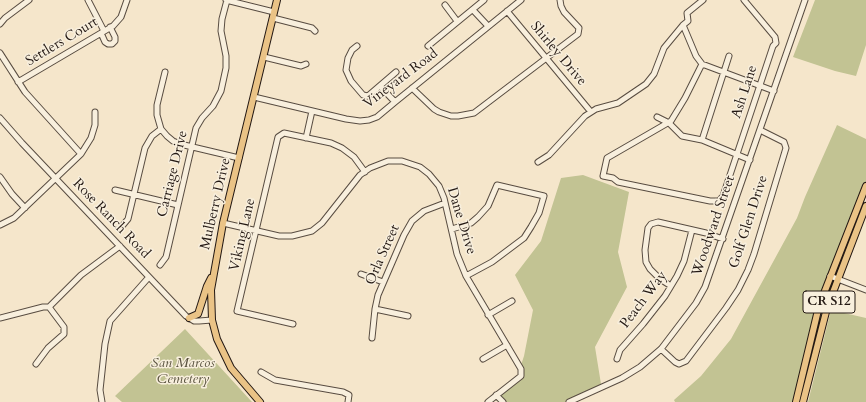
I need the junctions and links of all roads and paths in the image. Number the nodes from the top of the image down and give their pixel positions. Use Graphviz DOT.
graph roads {
  1 [pos="28,0"];
  2 [pos="88,0"];
  3 [pos="126,0"];
  4 [pos="226,0"];
  5 [pos="277,0"];
  6 [pos="484,0"];
  7 [pos="521,0"];
  8 [pos="560,0"];
  9 [pos="703,0"];
  10 [pos="744,0"];
  11 [pos="804,0"];
  12 [pos="445,5"];
  13 [pos="473,10"];
  14 [pos="507,11"];
  15 [pos="274,15"];
  16 [pos="457,22"];
  17 [pos="0,24"];
  18 [pos="683,25"];
  19 [pos="488,26"];
  20 [pos="110,27"];
  21 [pos="315,31"];
  22 [pos="103,32"];
  23 [pos="357,46"];
  24 [pos="428,46"];
  25 [pos="0,53"];
  26 [pos="729,56"];
  27 [pos="264,57"];
  28 [pos="546,58"];
  29 [pos="306,64"];
  30 [pos="702,64"];
  31 [pos="165,72"];
  32 [pos="396,72"];
  33 [pos="723,73"];
  34 [pos="18,82"];
  35 [pos="760,85"];
  36 [pos="380,86"];
  37 [pos="412,88"];
  38 [pos="774,91"];
  39 [pos="254,97"];
  40 [pos="395,102"];
  41 [pos="312,111"];
  42 [pos="95,112"];
  43 [pos="591,112"];
  44 [pos="657,117"];
  45 [pos="0,118"];
  46 [pos="669,123"];
  47 [pos="161,129"];
  48 [pos="760,130"];
  49 [pos="306,138"];
  50 [pos="702,140"];
  51 [pos="192,147"];
  52 [pos="82,154"];
  53 [pos="737,154"];
  54 [pos="239,158"];
  55 [pos="750,160"];
  56 [pos="538,162"];
  57 [pos="364,172"];
  58 [pos="0,178"];
  59 [pos="56,179"];
  60 [pos="866,186"];
  61 [pos="115,190"];
  62 [pos="134,194"];
  63 [pos="445,203"];
  64 [pos="178,205"];
  65 [pos="866,206"];
  66 [pos="25,208"];
  67 [pos="224,223"];
  68 [pos="0,225"];
  69 [pos="123,225"];
  70 [pos="452,229"];
  71 [pos="256,230"];
  72 [pos="692,230"];
  73 [pos="722,239"];
  74 [pos="120,246"];
  75 [pos="160,265"];
  76 [pos="361,274"];
  77 [pos="213,275"];
  78 [pos="466,276"];
  79 [pos="830,276"];
  80 [pos="150,277"];
  81 [pos="837,279"];
  82 [pos="383,282"];
  83 [pos="671,286"];
  84 [pos="866,290"];
  85 [pos="512,301"];
  86 [pos="49,307"];
  87 [pos="375,309"];
  88 [pos="488,315"];
  89 [pos="408,316"];
  90 [pos="0,318"];
  91 [pos="189,318"];
  92 [pos="212,320"];
  93 [pos="293,324"];
  94 [pos="372,338"];
  95 [pos="507,345"];
  96 [pos="661,349"];
  97 [pos="483,359"];
  98 [pos="617,359"];
  99 [pos="36,364"];
  100 [pos="261,372"];
  101 [pos="496,395"];
  102 [pos="573,401"];
  103 [pos="102,402"];
  104 [pos="260,402"];
  105 [pos="348,402"];
  106 [pos="488,402"];
  107 [pos="503,402"];
  108 [pos="796,402"];
  109 [pos="804,402"];
  1 -- 17 [label="street"];
  2 -- 22 [label="street"];
  3 -- 20 [label="street, Settlers Court"];
  4 -- 15 [label="street"];
  4 -- 51 [label="street, Carriage Drive"];
  5 -- 15 [label="main road, Mulberry Drive"];
  6 -- 13 [label="street"];
  7 -- 14 [label="street, Vineyard Road"];
  8 -- 28 [label="street"];
  9 -- 18 [label="street"];
  10 -- 35 [label="street, Ash Lane"];
  11 -- 38 [label="street, Woodward Street"];
  12 -- 16 [label="street"];
  13 -- 16 [label="street"];
  13 -- 19 [label="street"];
  14 -- 19 [label="street, Vineyard Road"];
  14 -- 28 [label="street, Shirley Drive"];
  15 -- 21 [label="street"];
  15 -- 27 [label="main road, Mulberry Drive"];
  16 -- 24 [label="street"];
  18 -- 30 [label="street"];
  18 -- 43 [label="street"];
  19 -- 37 [label="street, Vineyard Road"];
  20 -- 22 [label="street, Settlers Court"];
  20 -- 22 [label="street"];
  22 -- 34 [label="street, Settlers Court"];
  23 -- 36 [label="street"];
  25 -- 34 [label="street"];
  26 -- 33 [label="street"];
  27 -- 29 [label="street"];
  27 -- 39 [label="main road, Mulberry Drive"];
  28 -- 37 [label="street"];
  28 -- 43 [label="street, Shirley Drive"];
  30 -- 33 [label="street"];
  30 -- 46 [label="street"];
  31 -- 47 [label="street"];
  32 -- 36 [label="street"];
  33 -- 35 [label="street"];
  33 -- 50 [label="street"];
  34 -- 52 [label="street"];
  35 -- 38 [label="street"];
  35 -- 53 [label="street, Ash Lane"];
  36 -- 40 [label="street"];
  37 -- 40 [label="street, Vineyard Road"];
  38 -- 48 [label="street, Woodward Street"];
  39 -- 41 [label="street, Vineyard Road"];
  39 -- 54 [label="main road, Mulberry Drive"];
  40 -- 41 [label="street, Vineyard Road"];
  41 -- 49 [label="street"];
  42 -- 52 [label="street"];
  43 -- 56 [label="street"];
  44 -- 46 [label="street"];
  45 -- 59 [label="street, Rose Ranch Road"];
  46 -- 50 [label="street"];
  46 -- 53 [label="street, Ash Lane"];
  47 -- 51 [label="street"];
  47 -- 62 [label="street"];
  48 -- 55 [label="street, Woodward Street"];
  48 -- 96 [label="street, Golf Glen Drive"];
  49 -- 57 [label="street, Viking Lane"];
  49 -- 71 [label="street, Viking Lane"];
  50 -- 53 [label="street"];
  51 -- 54 [label="street"];
  51 -- 64 [label="street, Carriage Drive"];
  52 -- 59 [label="street"];
  53 -- 55 [label="street"];
  54 -- 67 [label="main road, Mulberry Drive"];
  55 -- 73 [label="street, Woodward Street"];
  57 -- 63 [label="street, Dane Drive"];
  57 -- 71 [label="street, Dane Drive"];
  58 -- 66 [label="street"];
  59 -- 66 [label="street"];
  59 -- 74 [label="street, Rose Ranch Road"];
  60 -- 79 [label="main road, CR S12"];
  61 -- 62 [label="street"];
  62 -- 64 [label="street"];
  62 -- 69 [label="street"];
  63 -- 70 [label="street, Dane Drive"];
  63 -- 82 [label="street, Orla Street"];
  64 -- 75 [label="street, Carriage Drive"];
  65 -- 81 [label="main road, CR S12"];
  66 -- 68 [label="street"];
  67 -- 71 [label="street, Dane Drive"];
  67 -- 77 [label="main road, Mulberry Drive"];
  70 -- 78 [label="street, Dane Drive"];
  70 -- 78 [label="street"];
  71 -- 93 [label="street, Viking Lane"];
  72 -- 73 [label="street"];
  72 -- 83 [label="street, Peach Way"];
  72 -- 83 [label="street"];
  73 -- 96 [label="street, Woodward Street"];
  74 -- 80 [label="street, Rose Ranch Road"];
  74 -- 86 [label="street"];
  76 -- 82 [label="street"];
  77 -- 91 [label="main road"];
  77 -- 92 [label="main road, Mulberry Drive"];
  78 -- 88 [label="street, Dane Drive"];
  79 -- 81 [label="street"];
  79 -- 108 [label="main road, CR S12"];
  80 -- 91 [label="street, Rose Ranch Road"];
  80 -- 103 [label="street"];
  81 -- 84 [label="street"];
  81 -- 109 [label="main road, CR S12"];
  82 -- 87 [label="street, Orla Street"];
  83 -- 98 [label="street, Peach Way"];
  85 -- 88 [label="street"];
  86 -- 90 [label="street"];
  86 -- 99 [label="street"];
  87 -- 89 [label="street"];
  87 -- 94 [label="street, Orla Street"];
  88 -- 95 [label="street, Dane Drive"];
  91 -- 92 [label="street"];
  92 -- 104 [label="main road, Mulberry Drive"];
  95 -- 97 [label="street"];
  95 -- 101 [label="street, Dane Drive"];
  96 -- 102 [label="street, Woodward Street"];
  100 -- 105 [label="street"];
  101 -- 106 [label="street"];
  101 -- 107 [label="street"];
}
